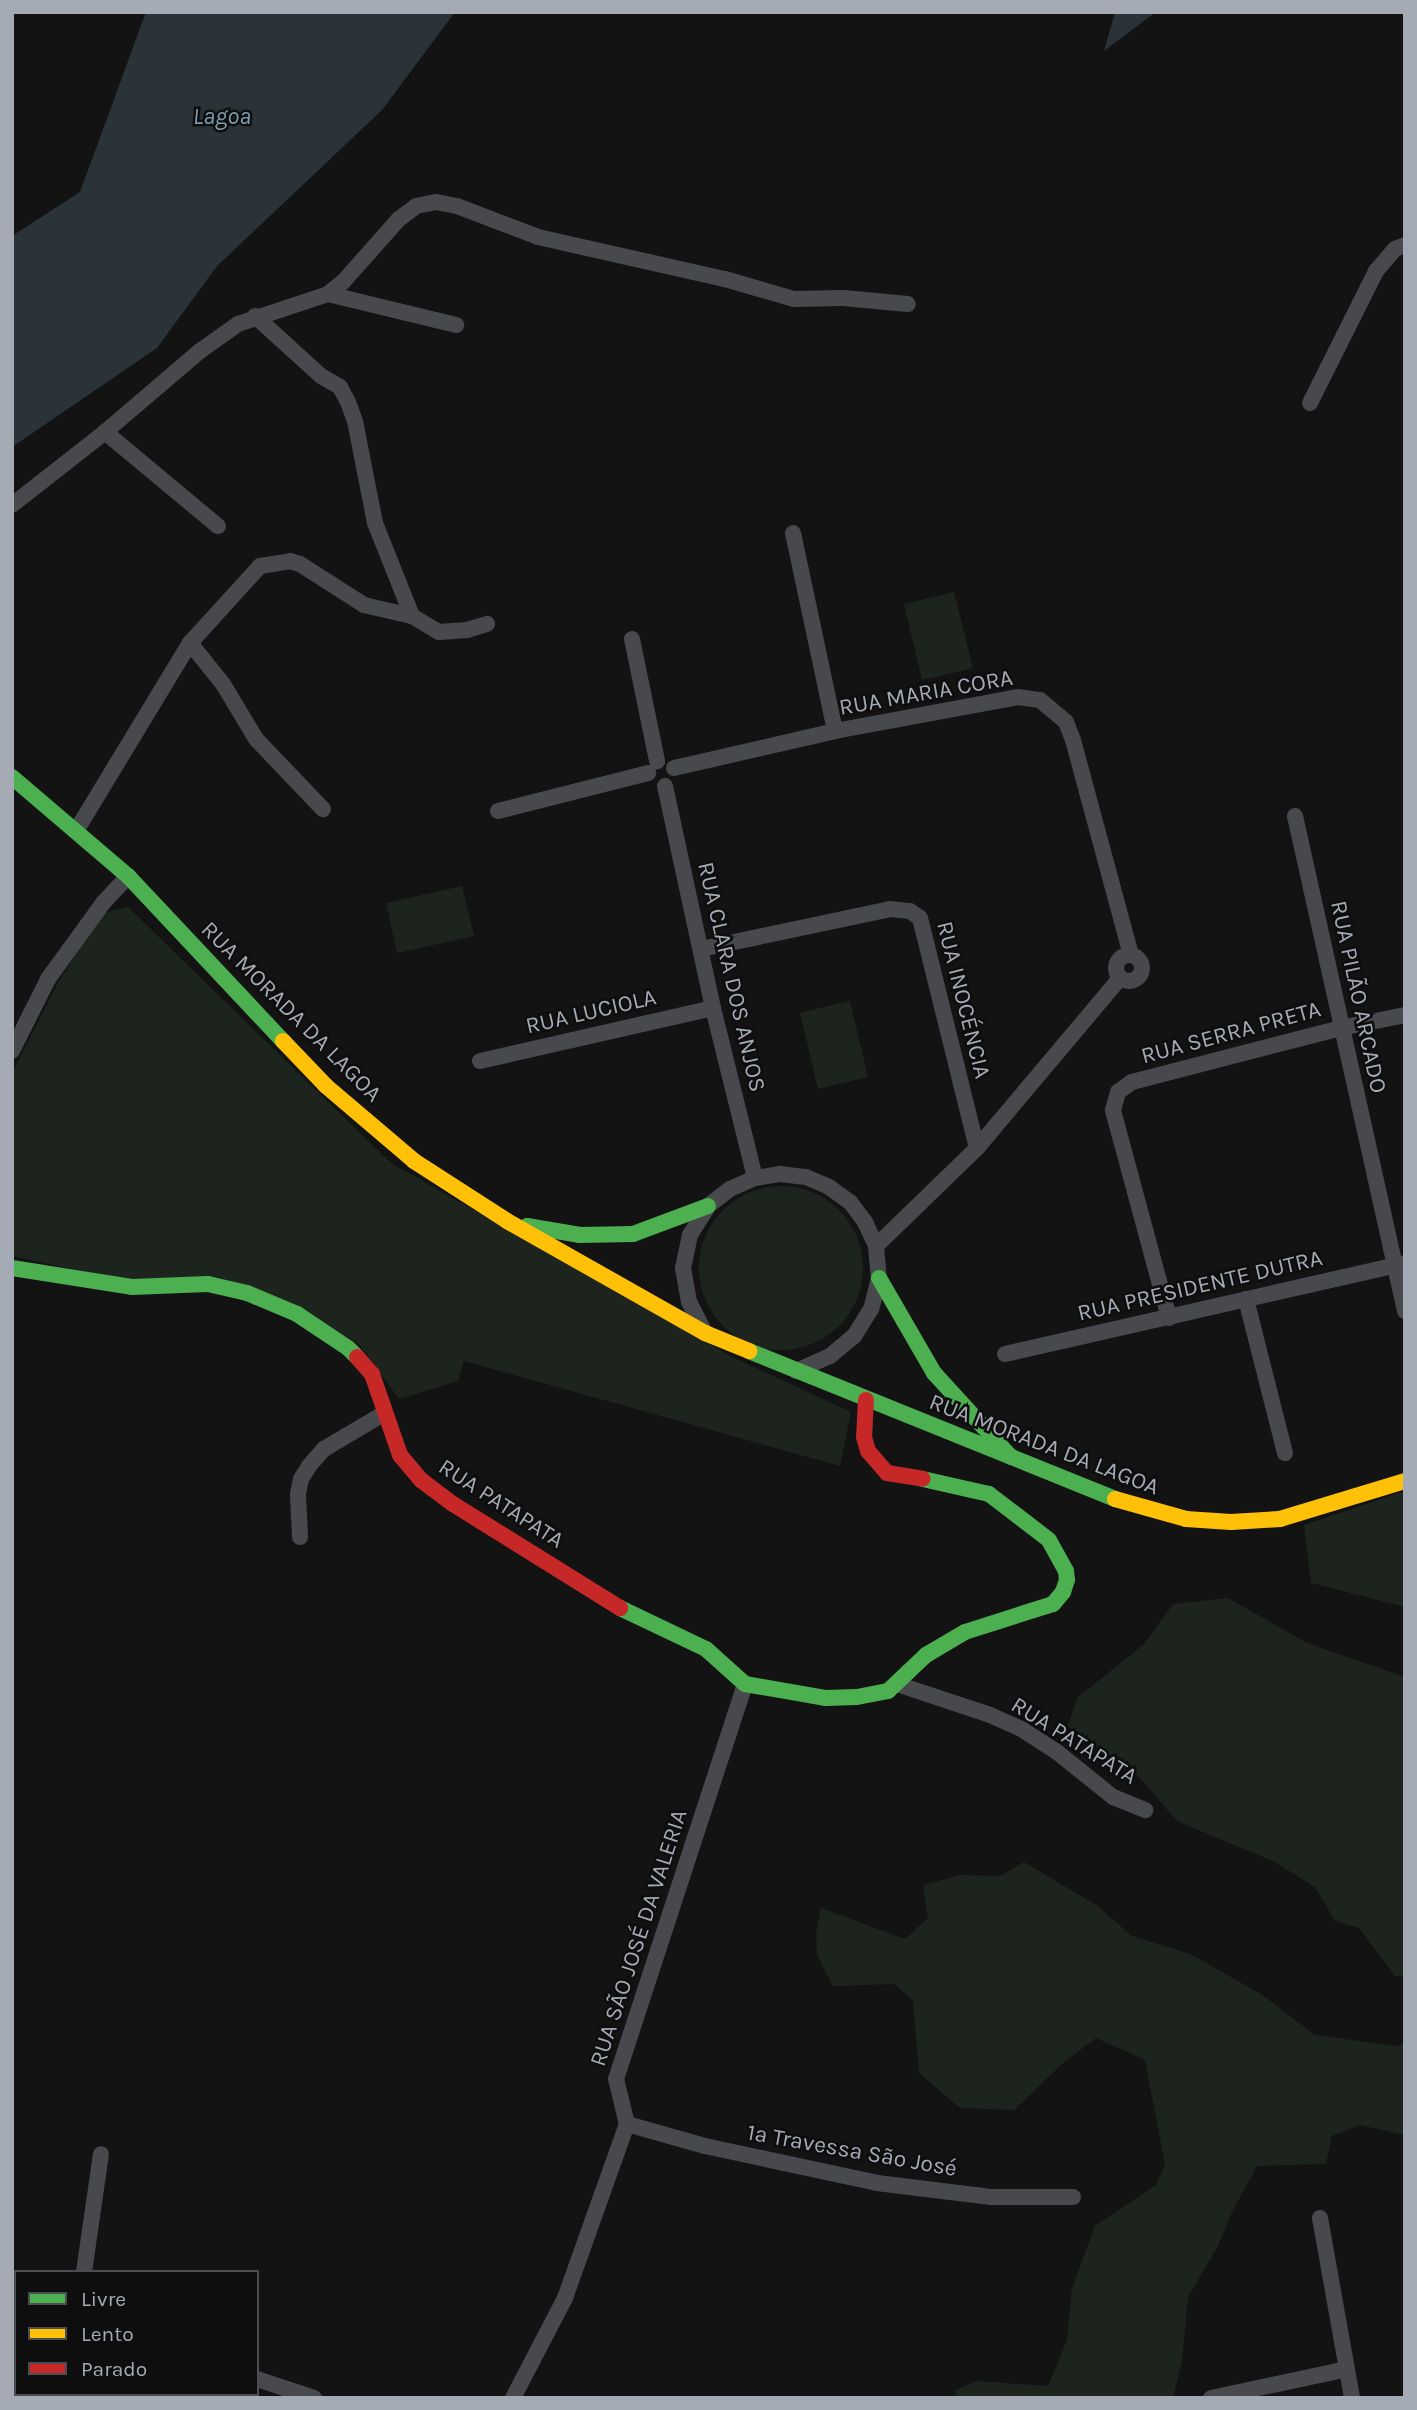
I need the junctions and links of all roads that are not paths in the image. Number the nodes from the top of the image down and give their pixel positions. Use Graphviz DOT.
graph roads {
  1 [pos="1405,245"];
  2 [pos="328,294"];
  3 [pos="908,304"];
  4 [pos="255,316"];
  5 [pos="456,325"];
  6 [pos="1310,403"];
  7 [pos="105,432"];
  8 [pos="12,505"];
  9 [pos="218,526"];
  10 [pos="793,533"];
  11 [pos="412,616"];
  12 [pos="487,624"];
  13 [pos="632,639"];
  14 [pos="190,643"];
  15 [pos="835,731"];
  16 [pos="653,767"];
  17 [pos="674,768"];
  18 [pos="12,777"];
  19 [pos="665,786"];
  20 [pos="323,809"];
  21 [pos="498,811"];
  22 [pos="1295,816"];
  23 [pos="76,831"];
  24 [pos="128,876"];
  25 [pos="701,949"];
  26 [pos="713,1008"];
  27 [pos="1405,1015"];
  28 [pos="1341,1028"];
  29 [pos="12,1051"];
  30 [pos="480,1061"];
  31 [pos="977,1147"];
  32 [pos="755,1178"];
  33 [pos="708,1206"];
  34 [pos="507,1221"];
  35 [pos="876,1246"];
  36 [pos="1400,1264"];
  37 [pos="12,1268"];
  38 [pos="879,1278"];
  39 [pos="1246,1299"];
  40 [pos="1405,1311"];
  41 [pos="1169,1318"];
  42 [pos="705,1333"];
  43 [pos="1005,1354"];
  44 [pos="796,1371"];
  45 [pos="866,1400"];
  46 [pos="383,1414"];
  47 [pos="1285,1453"];
  48 [pos="1014,1461"];
  49 [pos="1405,1481"];
  50 [pos="300,1537"];
  51 [pos="745,1684"];
  52 [pos="897,1684"];
  53 [pos="1146,1810"];
  54 [pos="627,2124"];
  55 [pos="101,2154"];
  56 [pos="1073,2197"];
  57 [pos="1320,2218"];
  58 [pos="84,2270"];
  59 [pos="1347,2369"];
  60 [pos="259,2380"];
  61 [pos="314,2398"];
  62 [pos="513,2398"];
  63 [pos="1210,2398"];
  64 [pos="1352,2398"];
  1 -- 6 [label="street"];
  2 -- 3 [label="street"];
  2 -- 4 [label="street"];
  2 -- 5 [label="street"];
  4 -- 7 [label="street"];
  4 -- 11 [label="street"];
  7 -- 8 [label="street"];
  7 -- 9 [label="street"];
  10 -- 15 [label="street"];
  11 -- 12 [label="street"];
  11 -- 14 [label="street"];
  13 -- 16 [label="street"];
  14 -- 20 [label="street"];
  14 -- 23 [label="street"];
  15 -- 17 [label="street, RUA MARIA CORA"];
  15 -- 31 [label="street, RUA MARIA CORA"];
  16 -- 17 [label="street"];
  16 -- 19 [label="street"];
  16 -- 21 [label="street"];
  17 -- 19 [label="street"];
  18 -- 23 [label="street, RUA MORADA DA LAGOA"];
  19 -- 25 [label="street, RUA CLARA DOS ANJOS"];
  22 -- 28 [label="street, RUA PILÃO ARCADO"];
  23 -- 24 [label="street, RUA MORADA DA LAGOA"];
  24 -- 29 [label="street"];
  24 -- 34 [label="street, RUA MORADA DA LAGOA"];
  25 -- 26 [label="street, RUA CLARA DOS ANJOS"];
  25 -- 31 [label="street, RUA INOCÉNCIA"];
  26 -- 30 [label="street, RUA LUCIOLA"];
  26 -- 32 [label="street, RUA CLARA DOS ANJOS"];
  27 -- 28 [label="street, RUA SERRA PRETA"];
  28 -- 36 [label="street, RUA PILÃO ARCADO"];
  28 -- 41 [label="street, RUA SERRA PRETA"];
  31 -- 35 [label="street"];
  32 -- 33 [label="street"];
  32 -- 35 [label="street"];
  33 -- 34 [label="street"];
  33 -- 42 [label="street"];
  34 -- 42 [label="street, RUA MORADA DA LAGOA"];
  35 -- 38 [label="street"];
  36 -- 39 [label="street, RUA PRESIDENTE DUTRA"];
  36 -- 40 [label="street, RUA PILÃO ARCADO"];
  37 -- 46 [label="street, RUA PATAPATA"];
  38 -- 44 [label="street"];
  38 -- 48 [label="street"];
  39 -- 41 [label="street, RUA PRESIDENTE DUTRA"];
  39 -- 47 [label="street"];
  41 -- 43 [label="street, RUA PRESIDENTE DUTRA"];
  42 -- 44 [label="street, RUA MORADA DA LAGOA"];
  44 -- 45 [label="street, RUA MORADA DA LAGOA"];
  45 -- 48 [label="street, RUA MORADA DA LAGOA"];
  45 -- 52 [label="street"];
  46 -- 50 [label="street"];
  46 -- 51 [label="street, RUA PATAPATA"];
  48 -- 49 [label="street, RUA MORADA DA LAGOA"];
  51 -- 52 [label="street"];
  51 -- 54 [label="street, RUA SÃO JOSÉ DA VALERIA"];
  52 -- 53 [label="street, RUA PATAPATA"];
  54 -- 56 [label="street, 1ª Travessa São José"];
  54 -- 62 [label="street"];
  55 -- 58 [label="street"];
  57 -- 59 [label="street"];
  59 -- 63 [label="street"];
  59 -- 64 [label="street"];
  60 -- 61 [label="street"];
}
